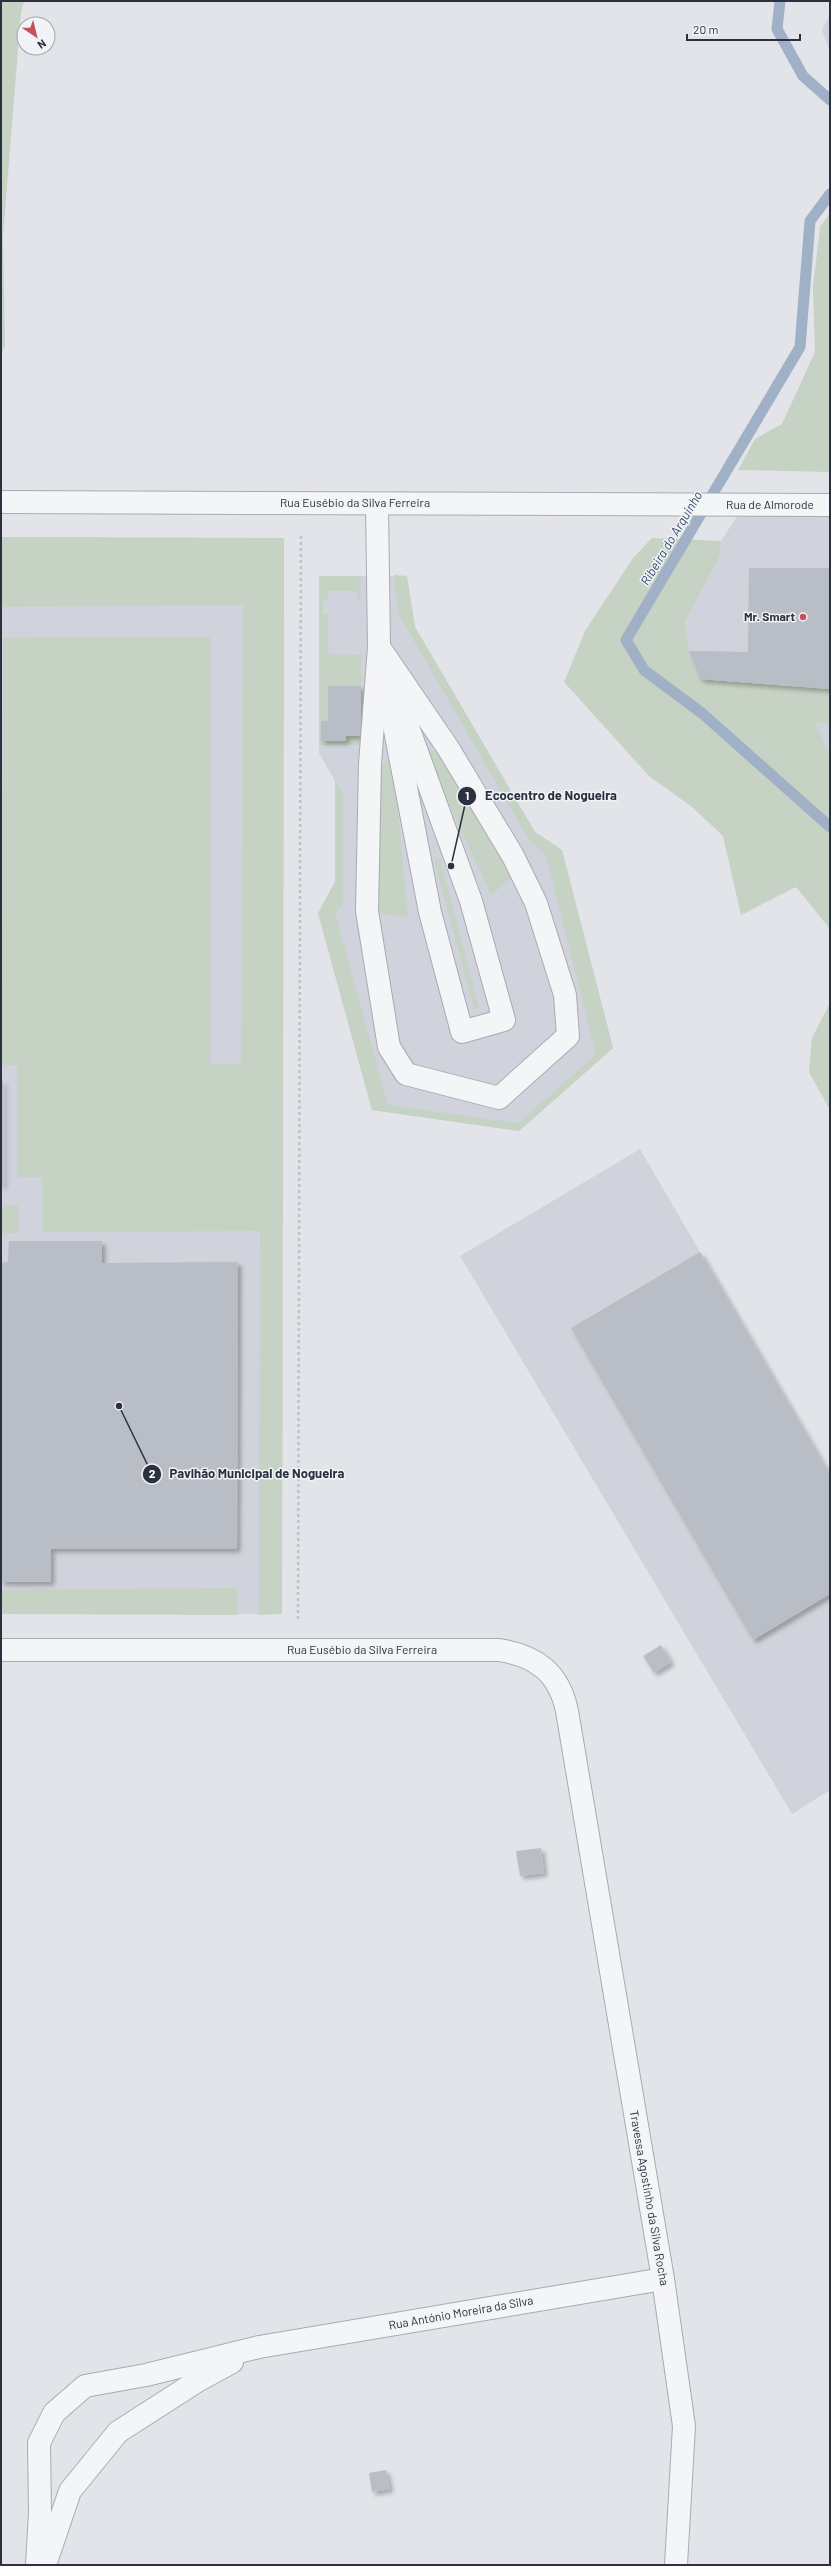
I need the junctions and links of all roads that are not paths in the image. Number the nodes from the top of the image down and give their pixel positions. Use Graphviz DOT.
graph roads {
  1 [pos="1,502"];
  2 [pos="377,504"];
  3 [pos="710,505"];
  4 [pos="830,505"];
  5 [pos="379,647"];
  6 [pos="1,1650"];
  7 [pos="586,1834"];
  8 [pos="662,2279"];
  9 [pos="259,2347"];
  10 [pos="37,2565"];
  11 [pos="45,2565"];
  12 [pos="676,2565"];
  1 -- 2 [label="street, Rua Eusébio da Silva Ferreira"];
  2 -- 3 [label="street, Rua Eusébio da Silva Ferreira"];
  2 -- 5 [label="street"];
  3 -- 4 [label="street, Rua de Almorode"];
  5 -- 5 [label="street"];
  5 -- 5 [label="street"];
  6 -- 7 [label="street, Rua Eusébio da Silva Ferreira"];
  7 -- 8 [label="street, Travessa Agostinho da Silva Rocha"];
  8 -- 9 [label="street, Rua António Moreira da Silva"];
  8 -- 12 [label="street, Travessa Agostinho da Silva Rocha"];
  9 -- 10 [label="street, Rua António Moreira da Silva"];
  9 -- 11 [label="street, Rua António Moreira da Silva"];
}
